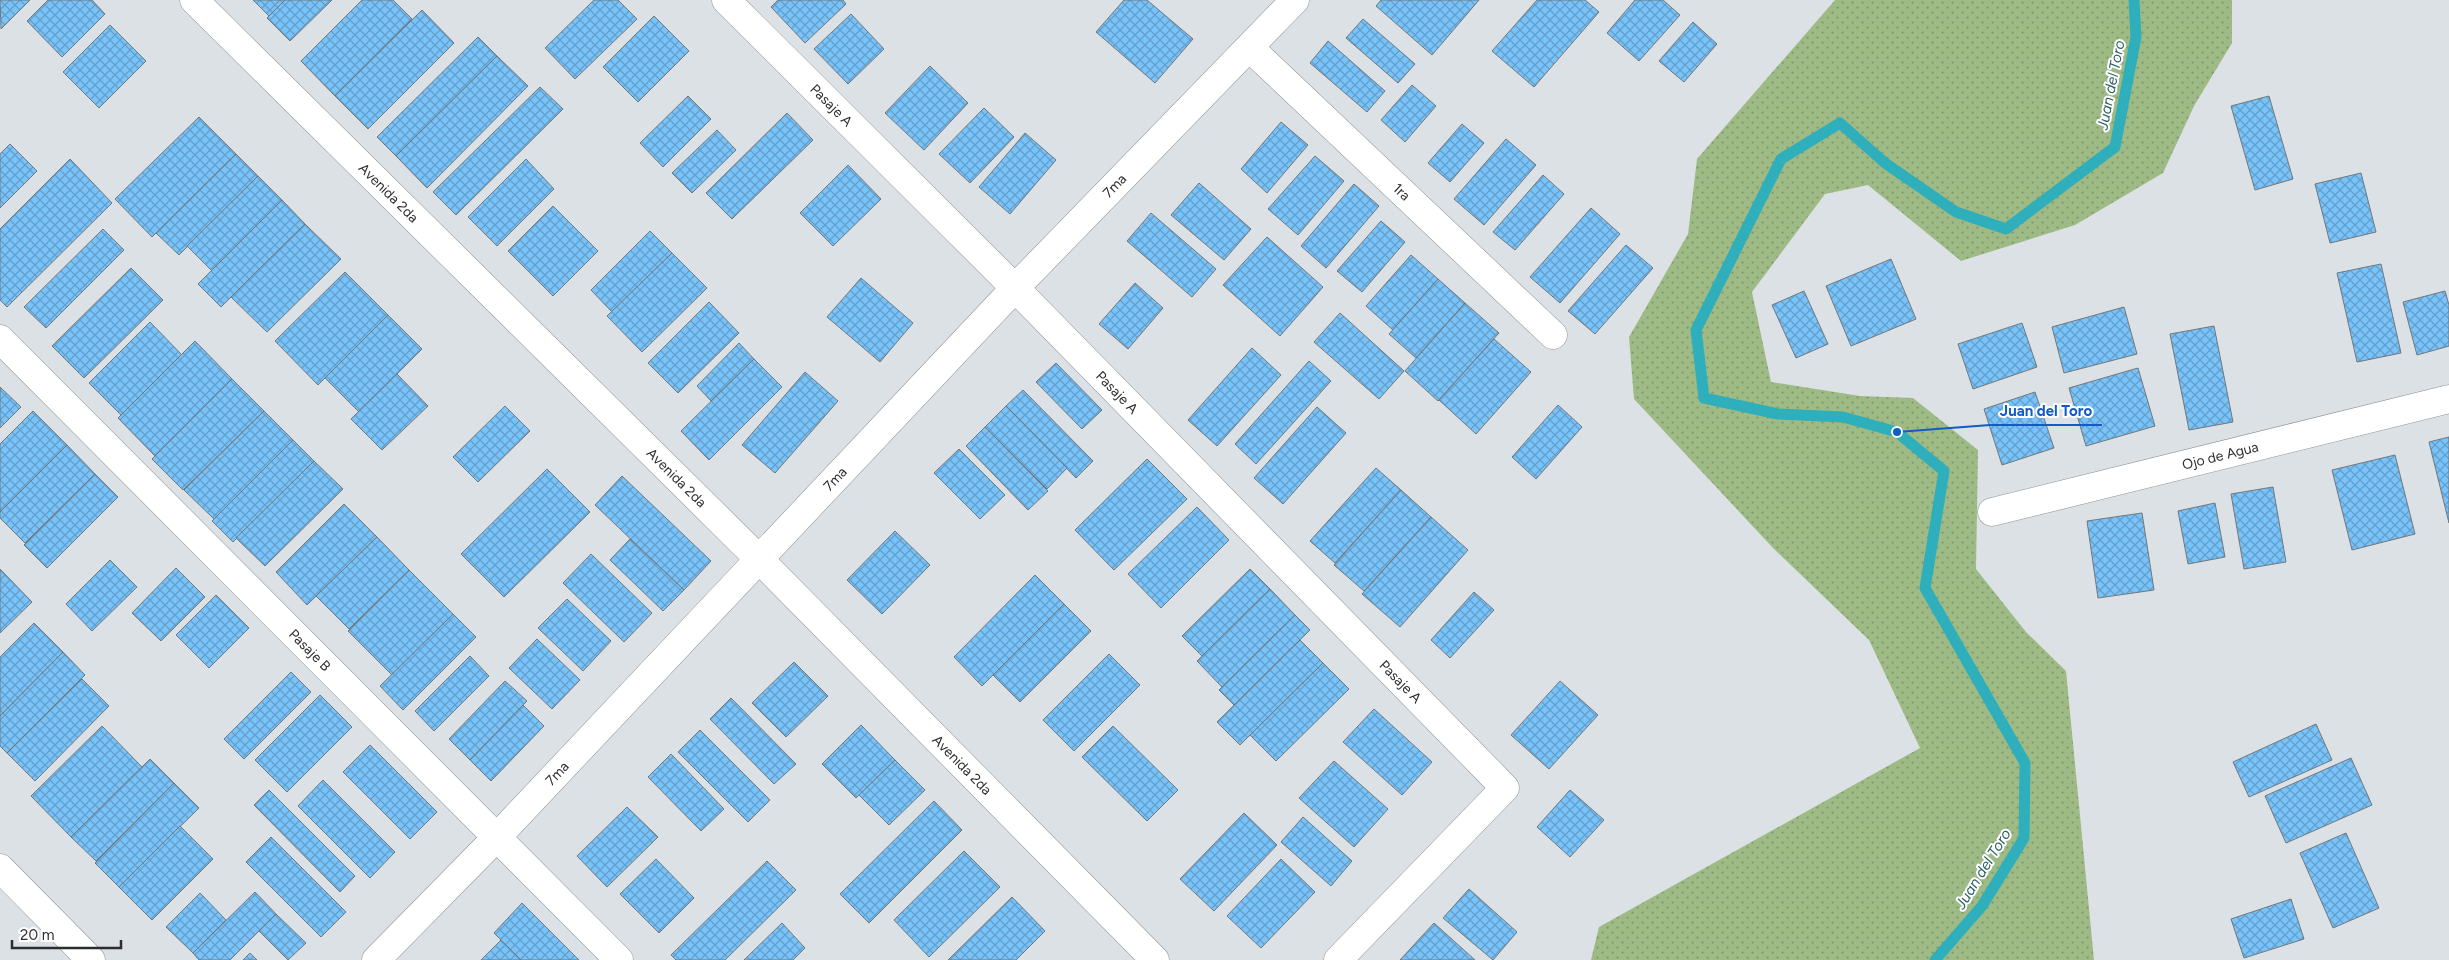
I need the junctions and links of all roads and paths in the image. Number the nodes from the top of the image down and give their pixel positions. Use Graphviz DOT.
graph roads {
  1 [pos="194,0"];
  2 [pos="726,0"];
  3 [pos="1295,0"];
  4 [pos="1250,48"];
  5 [pos="1015,288"];
  6 [pos="1553,335"];
  7 [pos="0,339"];
  8 [pos="2449,399"];
  9 [pos="1992,512"];
  10 [pos="760,560"];
  11 [pos="497,837"];
  12 [pos="0,868"];
  13 [pos="91,960"];
  14 [pos="376,960"];
  15 [pos="618,960"];
  16 [pos="1155,960"];
  17 [pos="1338,960"];
  1 -- 10 [label="street, Avenida 2da"];
  2 -- 5 [label="street, Pasaje A"];
  3 -- 4 [label="street, 7ma"];
  4 -- 5 [label="street, 7ma"];
  4 -- 6 [label="street, 1ra"];
  5 -- 10 [label="street, 7ma"];
  5 -- 17 [label="street, Pasaje A"];
  7 -- 11 [label="street, Pasaje B"];
  8 -- 9 [label="street, Ojo de Agua"];
  10 -- 11 [label="street, 7ma"];
  10 -- 16 [label="street, Avenida 2da"];
  11 -- 14 [label="street, 7ma"];
  11 -- 15 [label="street, Pasaje B"];
  12 -- 13 [label="street"];
}
